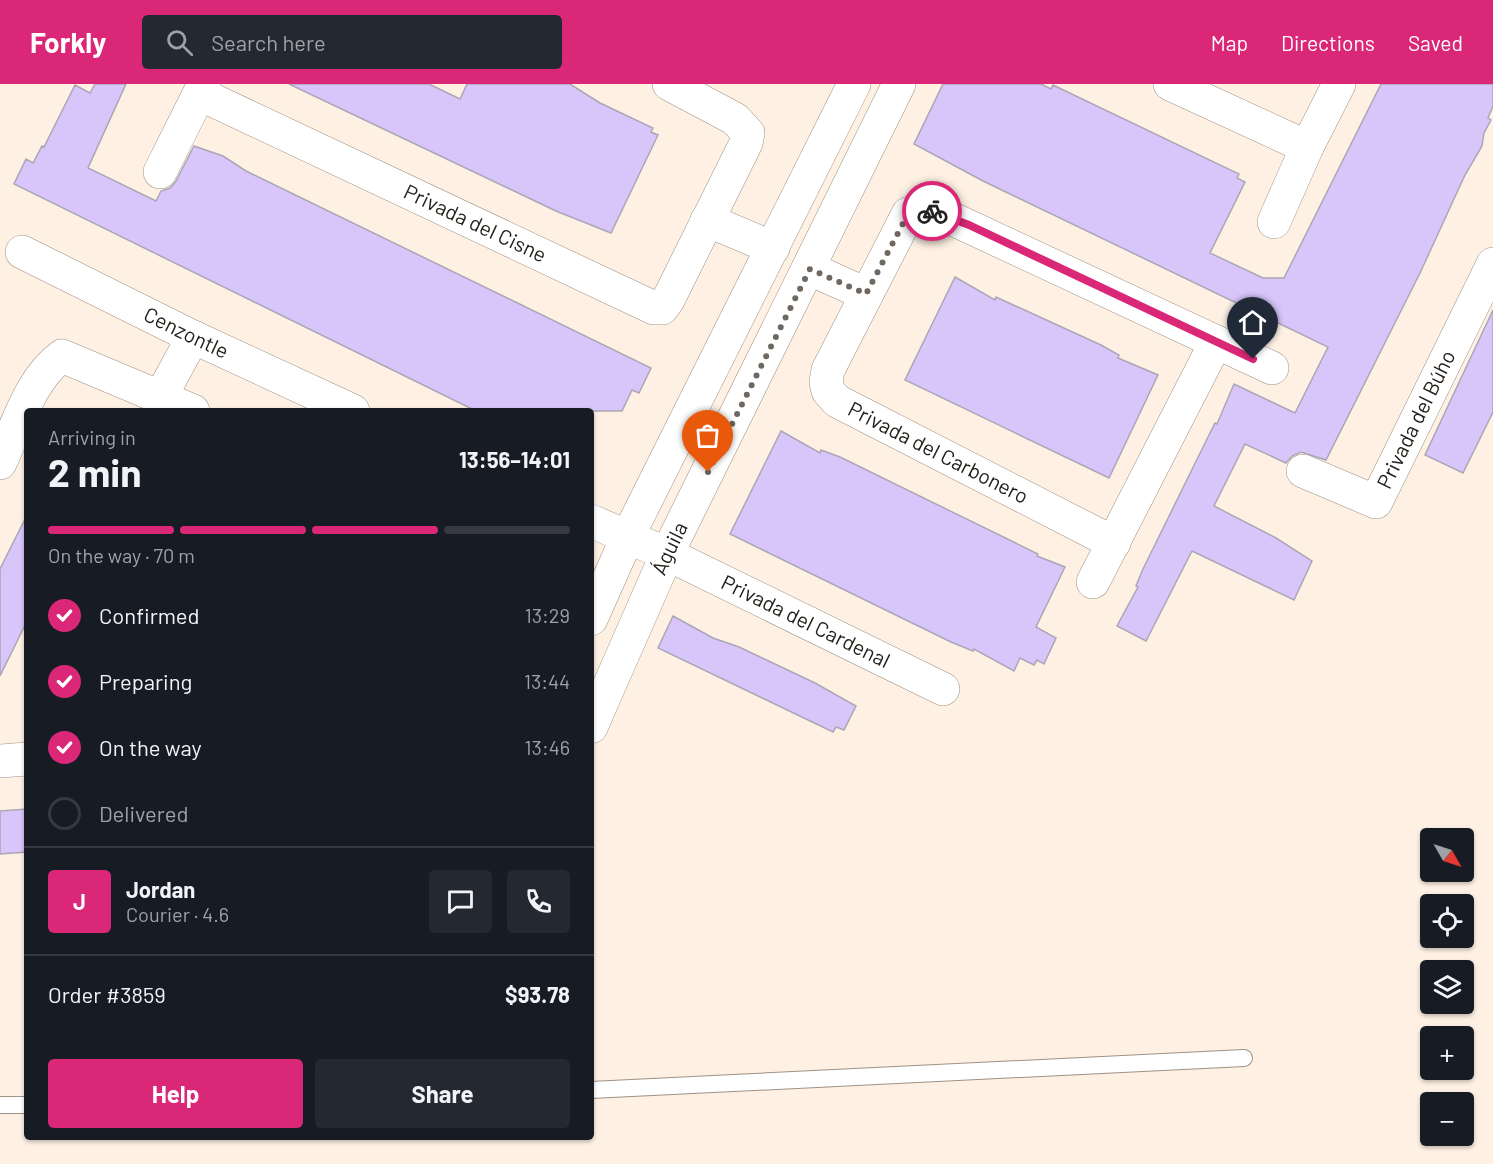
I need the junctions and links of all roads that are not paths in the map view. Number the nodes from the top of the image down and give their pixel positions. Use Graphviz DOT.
graph roads {
  1 [pos="669,84"];
  2 [pos="854,84"];
  3 [pos="899,84"];
  4 [pos="1170,84"];
  5 [pos="1339,84"];
  6 [pos="202,89"];
  7 [pos="1307,147"];
  8 [pos="160,172"];
  9 [pos="707,220"];
  10 [pos="1274,222"];
  11 [pos="773,248"];
  12 [pos="22,252"];
  13 [pos="1493,264"];
  14 [pos="810,269"];
  15 [pos="866,294"];
  16 [pos="193,337"];
  17 [pos="1216,342"];
  18 [pos="1272,368"];
  19 [pos="161,396"];
  20 [pos="26,408"];
  21 [pos="187,408"];
  22 [pos="347,408"];
  23 [pos="24,412"];
  24 [pos="0,463"];
  25 [pos="1303,471"];
  26 [pos="594,522"];
  27 [pos="627,538"];
  28 [pos="1114,543"];
  29 [pos="667,554"];
  30 [pos="1093,582"];
  31 [pos="594,612"];
  32 [pos="943,689"];
  33 [pos="594,720"];
  34 [pos="24,759"];
  35 [pos="0,761"];
  36 [pos="1244,1058"];
  37 [pos="594,1090"];
  38 [pos="0,1105"];
  39 [pos="24,1105"];
  1 -- 9 [label="street, Privada del Cisne"];
  2 -- 11 [label="street, Águila"];
  3 -- 14 [label="street, Águila"];
  4 -- 7 [label="street"];
  5 -- 7 [label="street"];
  6 -- 8 [label="street, Privada del Cisne"];
  6 -- 9 [label="street, Privada del Cisne"];
  7 -- 10 [label="street"];
  9 -- 11 [label="street"];
  11 -- 27 [label="street, Águila"];
  12 -- 16 [label="street, Cenzontle"];
  13 -- 25 [label="street, Privada del Búho"];
  14 -- 15 [label="street"];
  14 -- 29 [label="street, Águila"];
  15 -- 17 [label="street, Privada del Carbonero"];
  15 -- 28 [label="street, Privada del Carbonero"];
  16 -- 19 [label="street"];
  16 -- 22 [label="street, Cenzontle"];
  17 -- 18 [label="street, Privada del Carbonero"];
  17 -- 28 [label="street"];
  19 -- 20 [label="street"];
  19 -- 21 [label="street"];
  23 -- 24 [label="street"];
  26 -- 27 [label="street"];
  27 -- 29 [label="street"];
  27 -- 31 [label="street, Águila"];
  28 -- 30 [label="street"];
  29 -- 32 [label="street, Privada del Cardenal"];
  29 -- 33 [label="street, Águila"];
  34 -- 35 [label="street"];
  36 -- 37 [label="lane"];
  38 -- 39 [label="lane"];
}
